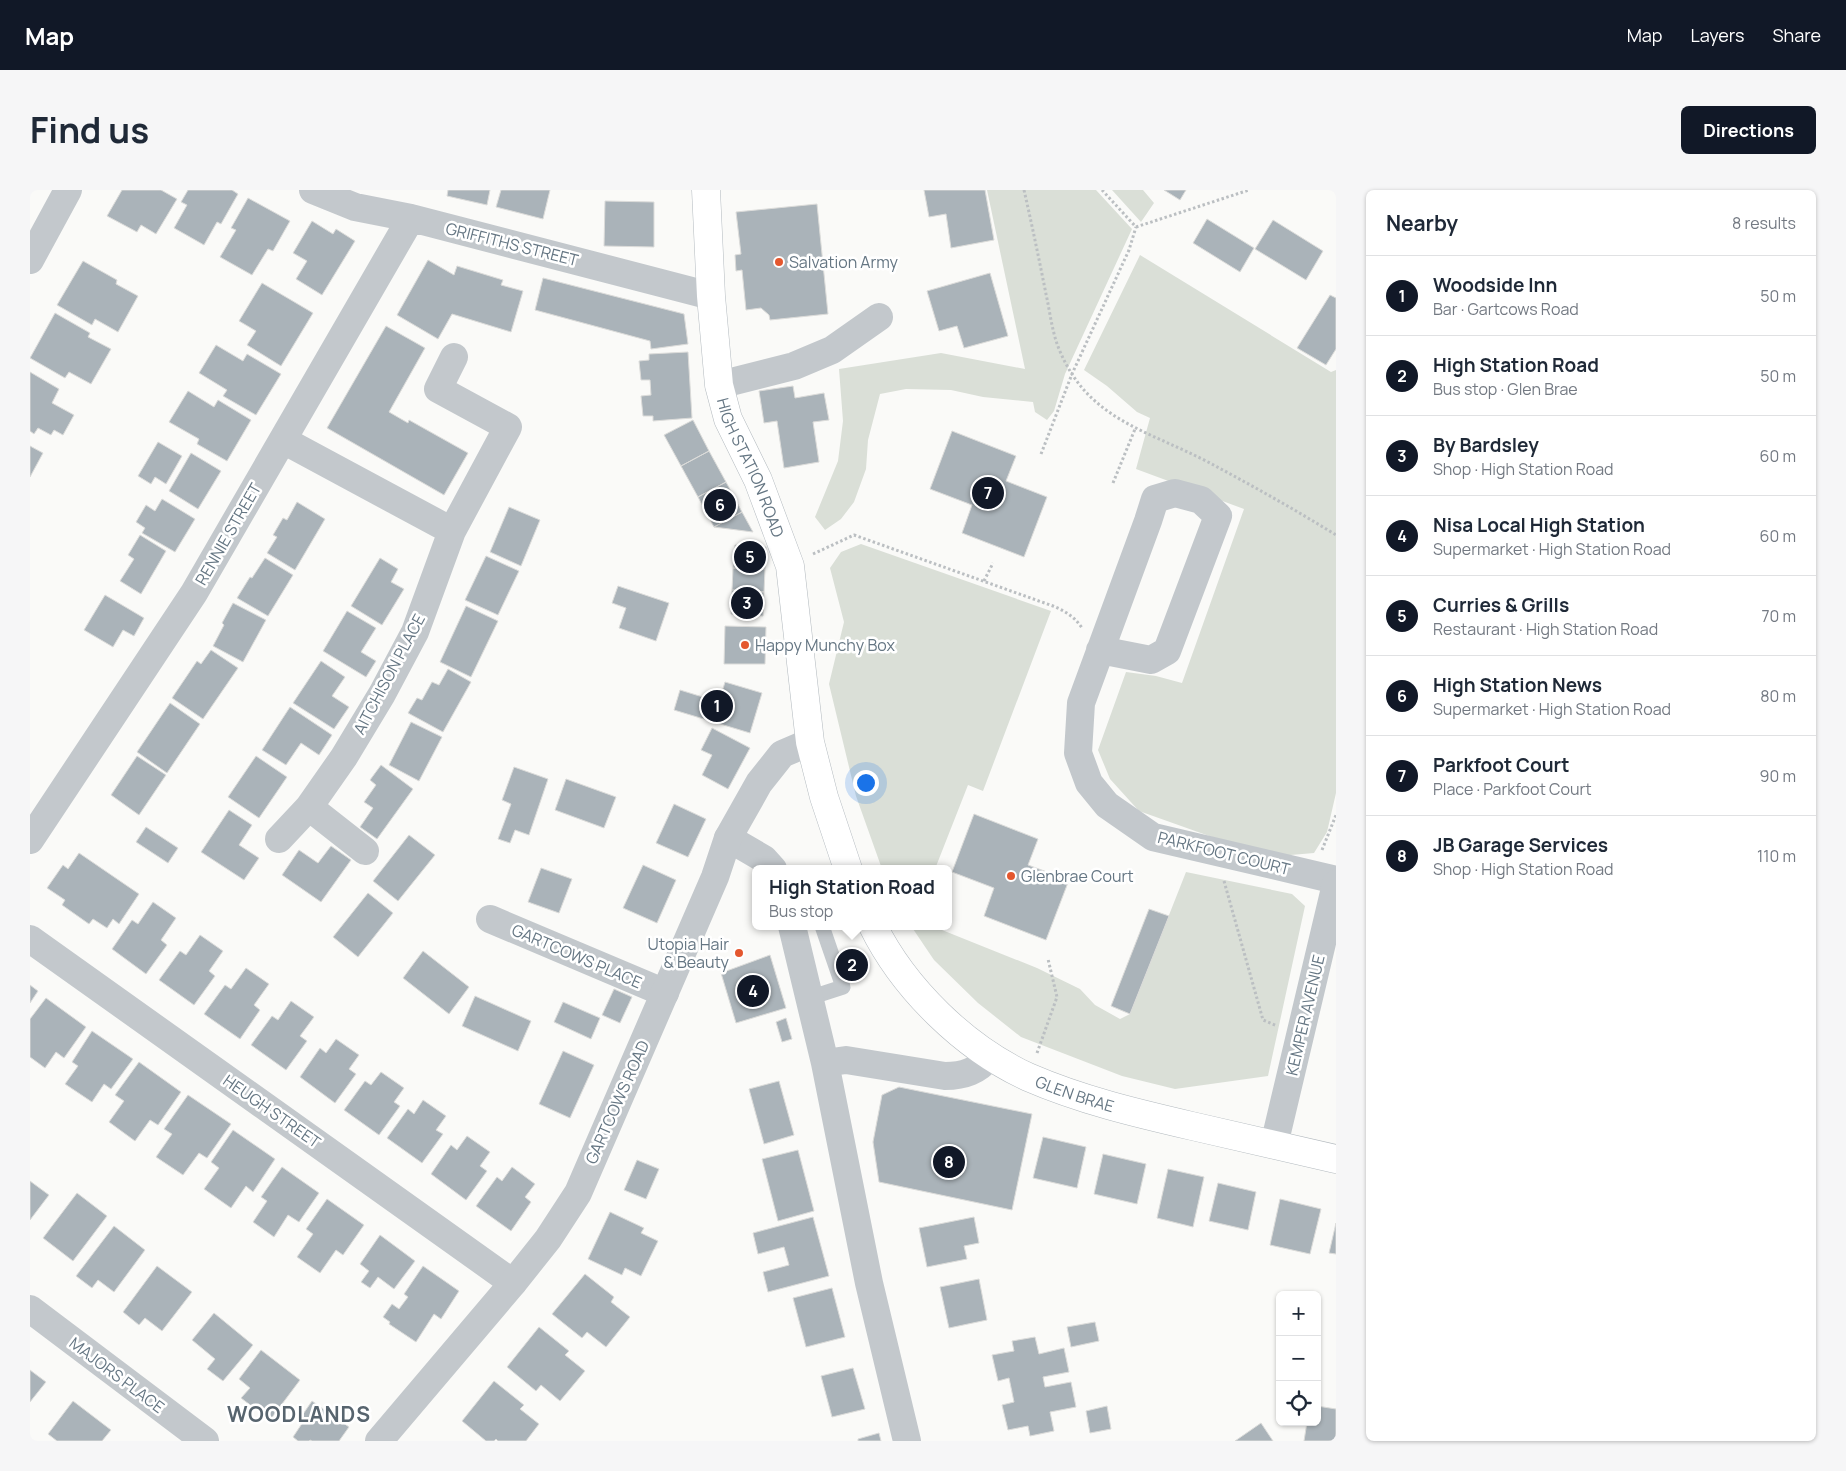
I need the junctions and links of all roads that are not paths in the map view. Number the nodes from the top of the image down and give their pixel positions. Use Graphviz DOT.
graph roads {
  1 [pos="68,190"];
  2 [pos="314,190"];
  3 [pos="706,190"];
  4 [pos="411,218"];
  5 [pos="30,260"];
  6 [pos="711,296"];
  7 [pos="879,317"];
  8 [pos="454,357"];
  9 [pos="719,385"];
  10 [pos="282,440"];
  11 [pos="452,531"];
  12 [pos="1100,650"];
  13 [pos="810,742"];
  14 [pos="309,807"];
  15 [pos="728,838"];
  16 [pos="279,839"];
  17 [pos="30,840"];
  18 [pos="366,851"];
  19 [pos="769,865"];
  20 [pos="847,865"];
  21 [pos="1336,882"];
  22 [pos="490,919"];
  23 [pos="793,930"];
  24 [pos="823,930"];
  25 [pos="875,930"];
  26 [pos="30,938"];
  27 [pos="665,993"];
  28 [pos="809,998"];
  29 [pos="990,1056"];
  30 [pos="825,1063"];
  31 [pos="1274,1145"];
  32 [pos="1336,1159"];
  33 [pos="513,1283"];
  34 [pos="30,1309"];
  35 [pos="205,1441"];
  36 [pos="379,1441"];
  37 [pos="906,1441"];
  1 -- 5 [label="street"];
  2 -- 4 [label="street, GRIFFITHS STREET"];
  3 -- 6 [label="main road, HIGH STATION ROAD"];
  4 -- 6 [label="street, GRIFFITHS STREET"];
  4 -- 10 [label="street, RENNIE STREET"];
  6 -- 9 [label="main road, HIGH STATION ROAD"];
  7 -- 9 [label="street"];
  8 -- 11 [label="street, AITCHISON PLACE"];
  9 -- 13 [label="main road, HIGH STATION ROAD"];
  10 -- 11 [label="street"];
  10 -- 17 [label="street, RENNIE STREET"];
  11 -- 14 [label="street, AITCHISON PLACE"];
  12 -- 12 [label="street, PARKFOOT COURT"];
  12 -- 21 [label="street, PARKFOOT COURT"];
  13 -- 15 [label="street, GARTCOWS ROAD"];
  13 -- 20 [label="main road"];
  14 -- 16 [label="street, AITCHISON PLACE"];
  14 -- 18 [label="street"];
  15 -- 19 [label="street"];
  15 -- 27 [label="street, GARTCOWS ROAD"];
  21 -- 31 [label="street, KEMPER AVENUE"];
  22 -- 27 [label="street, GARTCOWS PLACE"];
  23 -- 28 [label="street"];
  24 -- 28 [label="lane"];
  25 -- 29 [label="main road, GLEN BRAE"];
  26 -- 33 [label="street, HEUGH STREET"];
  27 -- 33 [label="street, GARTCOWS ROAD"];
  28 -- 30 [label="street"];
  29 -- 30 [label="street"];
  29 -- 31 [label="main road, GLEN BRAE"];
  30 -- 37 [label="street"];
  31 -- 32 [label="main road, GLEN BRAE"];
  33 -- 36 [label="street, GARTCOWS ROAD"];
  34 -- 35 [label="street, MAJORS PLACE"];
}
